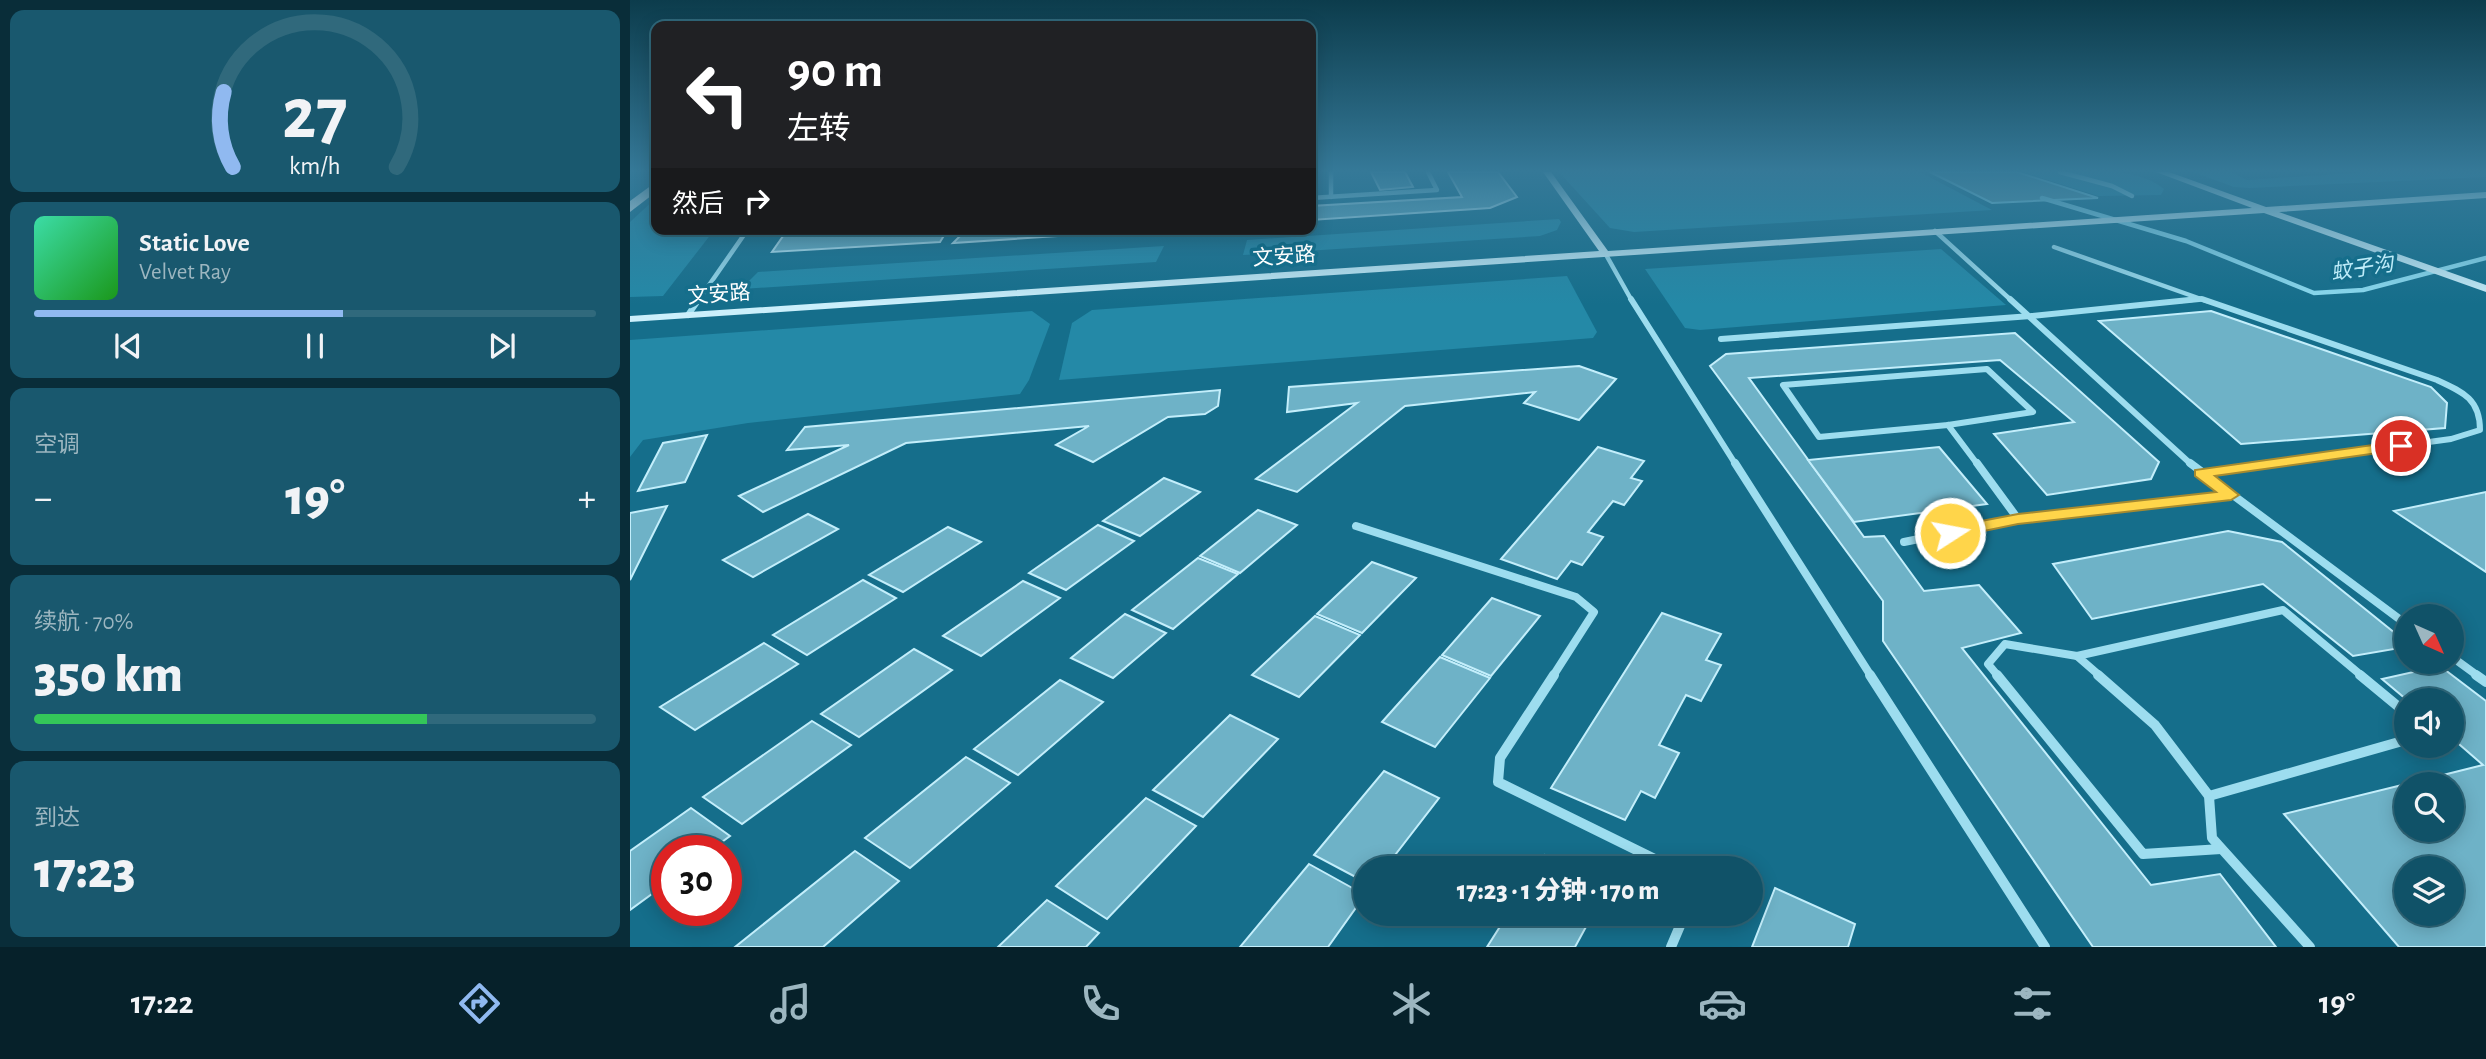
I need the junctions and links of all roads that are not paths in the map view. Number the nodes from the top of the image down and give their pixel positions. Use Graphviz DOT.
graph roads {
  1 [pos="1579,216"];
  2 [pos="2155,216"];
  3 [pos="2280,216"];
  4 [pos="1936,231"];
  5 [pos="744,235"];
  6 [pos="2054,247"];
  7 [pos="1605,253"];
  8 [pos="2486,289"];
  9 [pos="2201,299"];
  10 [pos="688,315"];
  11 [pos="2031,316"];
  12 [pos="630,319"];
  13 [pos="1721,339"];
  14 [pos="1948,425"];
  15 [pos="2201,473"];
  16 [pos="2231,495"];
  17 [pos="2018,519"];
  18 [pos="1356,526"];
  19 [pos="1904,542"];
  20 [pos="2394,615"];
  21 [pos="2077,656"];
  22 [pos="2464,666"];
  23 [pos="2486,682"];
  24 [pos="2394,703"];
  25 [pos="2394,743"];
  26 [pos="2208,796"];
  27 [pos="2221,849"];
  28 [pos="1649,856"];
  29 [pos="1680,926"];
  30 [pos="1671,947"];
  31 [pos="2045,947"];
  32 [pos="2310,947"];
  1 -- 7 [label="main road"];
  2 -- 4 [label="main road, 文安路"];
  3 -- 8 [label="main road"];
  4 -- 7 [label="main road, 文安路"];
  4 -- 11 [label="street"];
  5 -- 10 [label="street"];
  6 -- 9 [label="street"];
  7 -- 10 [label="main road, 文安路"];
  7 -- 31 [label="street"];
  9 -- 11 [label="street"];
  9 -- 15 [label="street"];
  10 -- 12 [label="main road, 文安路"];
  11 -- 13 [label="street"];
  11 -- 15 [label="street"];
  14 -- 14 [label="street"];
  14 -- 17 [label="street"];
  15 -- 16 [label="street"];
  16 -- 17 [label="street"];
  16 -- 20 [label="street"];
  17 -- 19 [label="street"];
  18 -- 28 [label="street"];
  21 -- 24 [label="street"];
  21 -- 26 [label="street"];
  21 -- 27 [label="street"];
  22 -- 23 [label="street"];
  25 -- 26 [label="street"];
  26 -- 27 [label="street"];
  27 -- 32 [label="street"];
  29 -- 30 [label="street"];
}
